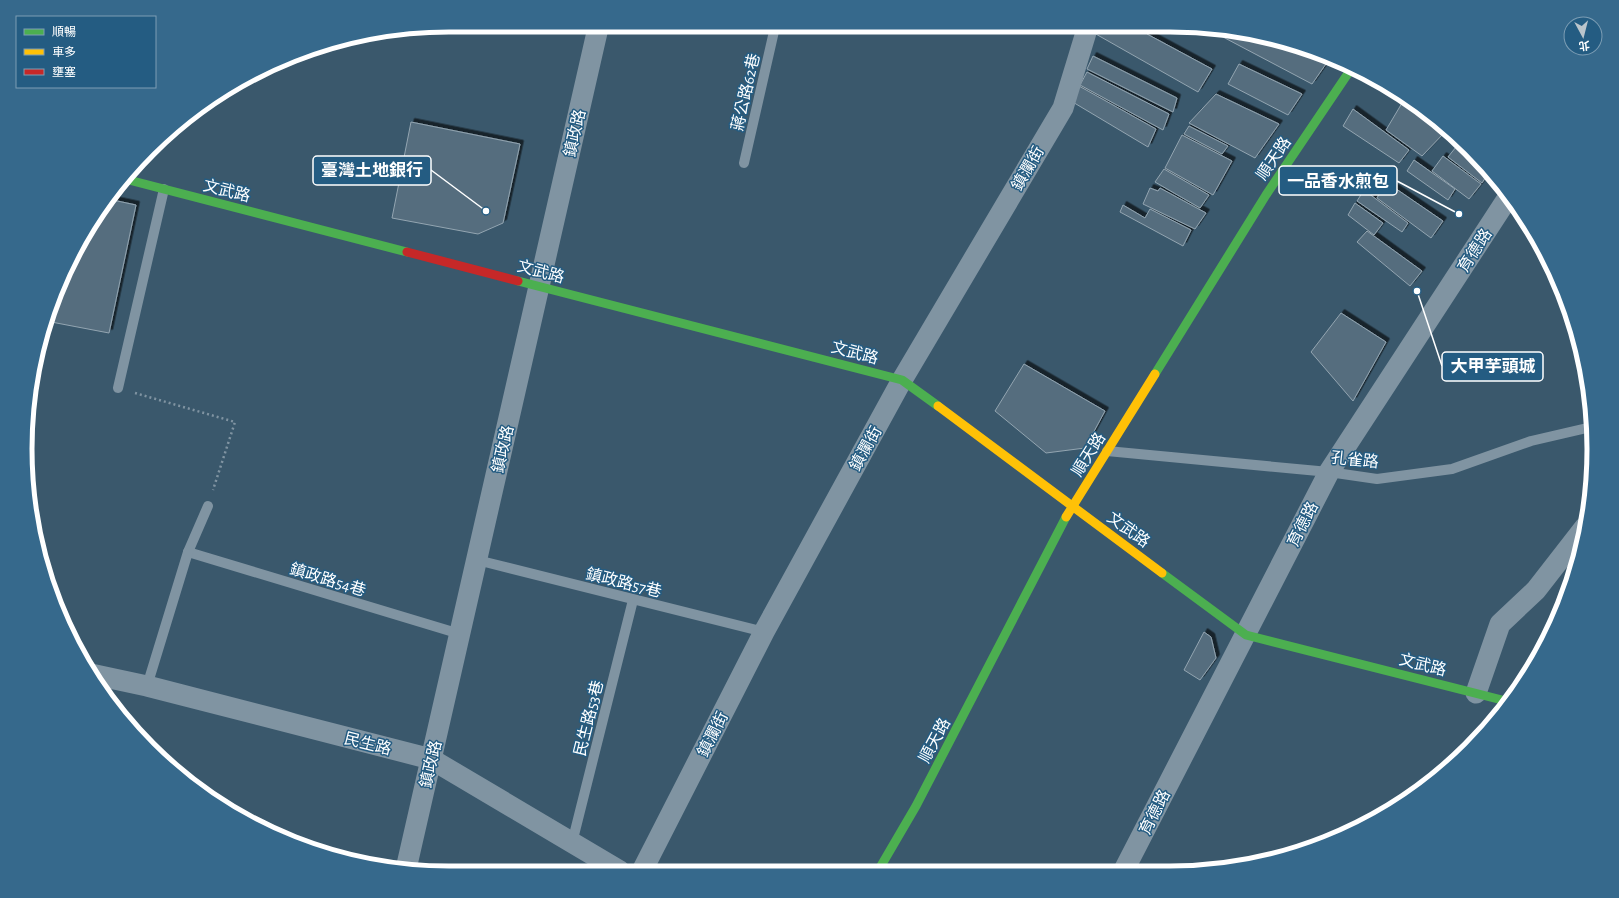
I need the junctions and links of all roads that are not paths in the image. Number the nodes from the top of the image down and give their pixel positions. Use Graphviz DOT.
graph roads {
  1 [pos="597,32"];
  2 [pos="774,32"];
  3 [pos="1086,32"];
  4 [pos="1349,73"];
  5 [pos="744,163"];
  6 [pos="130,180"];
  7 [pos="164,189"];
  8 [pos="1506,201"];
  9 [pos="539,286"];
  10 [pos="902,380"];
  11 [pos="118,388"];
  12 [pos="1586,428"];
  13 [pos="1107,451"];
  14 [pos="1329,472"];
  15 [pos="208,506"];
  16 [pos="1072,506"];
  17 [pos="1578,537"];
  18 [pos="188,552"];
  19 [pos="477,560"];
  20 [pos="633,600"];
  21 [pos="764,632"];
  22 [pos="460,634"];
  23 [pos="1246,635"];
  24 [pos="99,676"];
  25 [pos="147,686"];
  26 [pos="1476,693"];
  27 [pos="1503,700"];
  28 [pos="431,759"];
  29 [pos="572,843"];
  30 [pos="407,863"];
  31 [pos="611,866"];
  32 [pos="645,866"];
  33 [pos="881,866"];
  34 [pos="1126,866"];
  1 -- 9 [label="street, 鎮政路"];
  2 -- 5 [label="lane, 蔣公路62巷"];
  3 -- 10 [label="street, 鎮瀾街"];
  4 -- 13 [label="main road, 順天路"];
  6 -- 7 [label="main road, 文武路"];
  7 -- 9 [label="main road, 文武路"];
  7 -- 11 [label="lane"];
  8 -- 14 [label="street, 育德路"];
  9 -- 10 [label="main road, 文武路"];
  9 -- 19 [label="street, 鎮政路"];
  10 -- 16 [label="main road, 文武路"];
  10 -- 21 [label="street, 鎮瀾街"];
  12 -- 14 [label="lane, 孔雀路"];
  13 -- 14 [label="lane, 孔雀路"];
  13 -- 16 [label="main road, 順天路"];
  14 -- 23 [label="street, 育德路"];
  15 -- 18 [label="lane"];
  16 -- 23 [label="main road, 文武路"];
  16 -- 33 [label="main road, 順天路"];
  17 -- 26 [label="street"];
  18 -- 22 [label="lane, 鎮政路54巷"];
  18 -- 25 [label="lane"];
  19 -- 20 [label="lane, 鎮政路57巷"];
  19 -- 22 [label="street, 鎮政路"];
  20 -- 21 [label="lane, 鎮政路57巷"];
  20 -- 29 [label="lane, 民生路53巷"];
  21 -- 32 [label="street, 鎮瀾街"];
  22 -- 28 [label="street, 鎮政路"];
  23 -- 26 [label="main road, 文武路"];
  23 -- 34 [label="street, 育德路"];
  24 -- 25 [label="street, 民生路"];
  25 -- 28 [label="street, 民生路"];
  26 -- 27 [label="main road, 文武路"];
  28 -- 29 [label="street, 民生路"];
  28 -- 30 [label="street, 鎮政路"];
  29 -- 31 [label="street, 民生路"];
}
